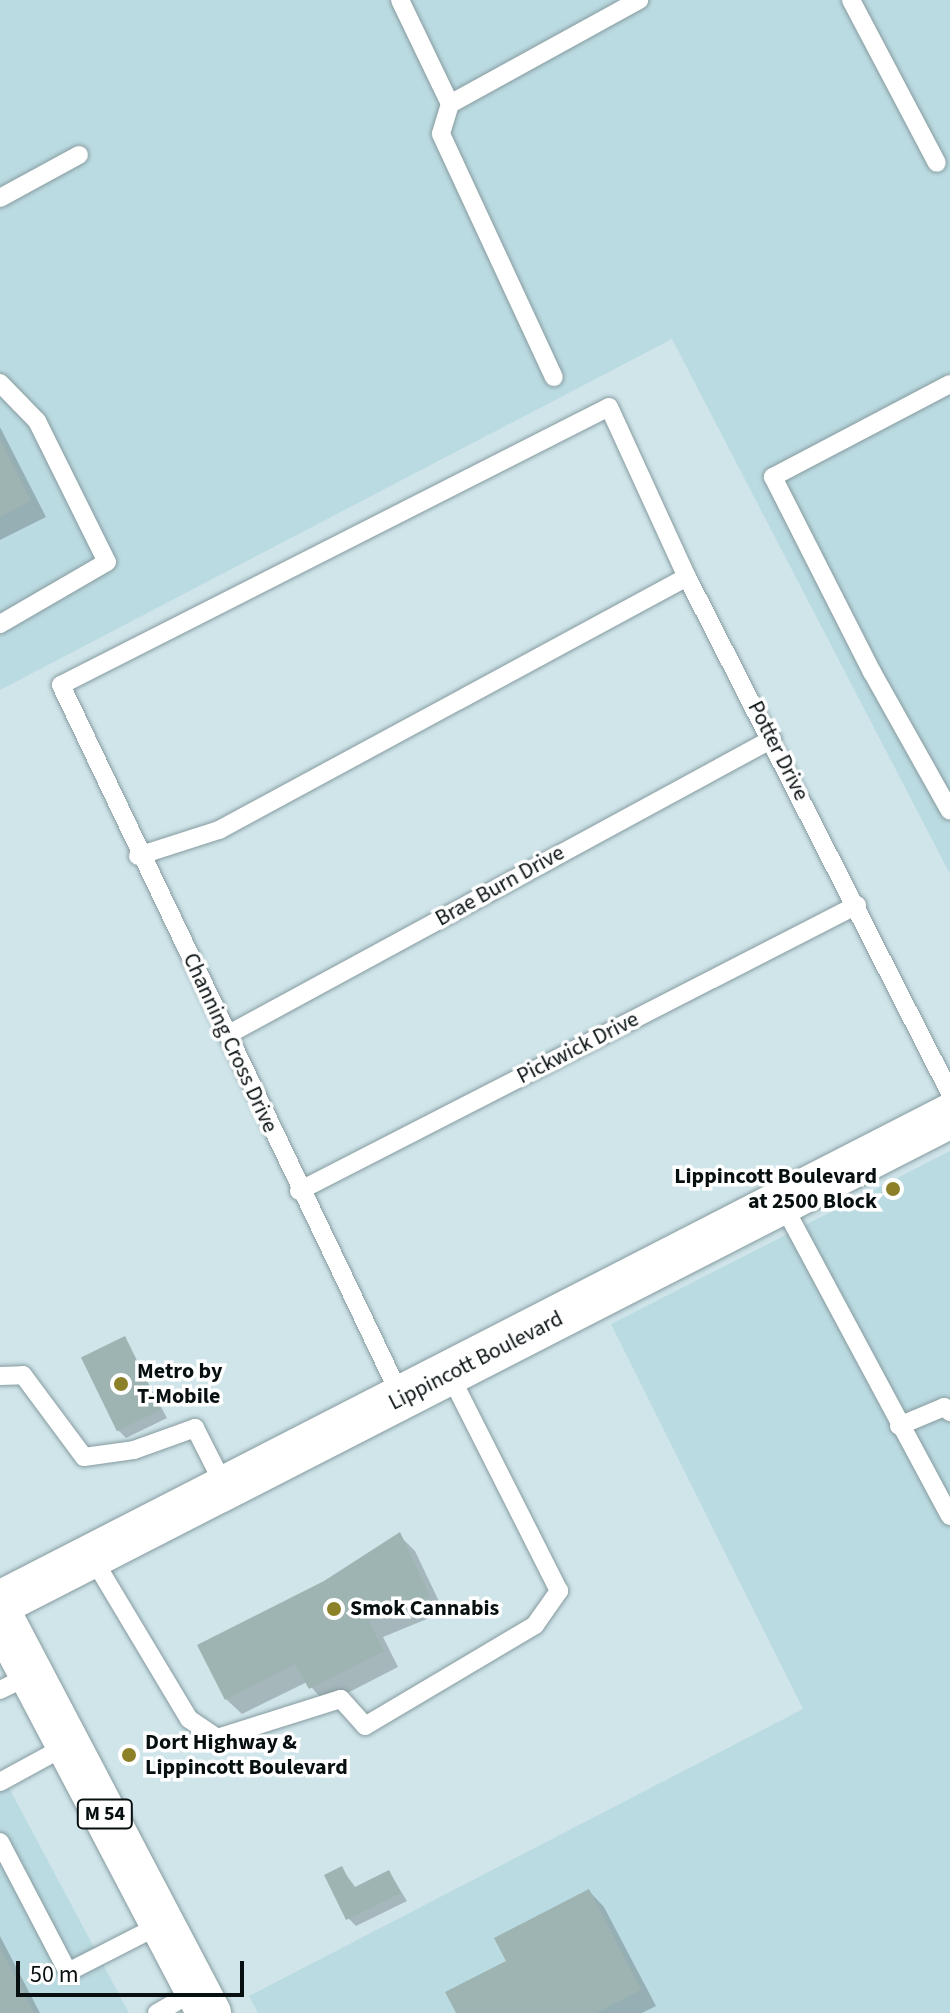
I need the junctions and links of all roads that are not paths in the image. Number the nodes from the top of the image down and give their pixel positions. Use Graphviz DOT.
graph roads {
  1 [pos="400,0"];
  2 [pos="639,0"];
  3 [pos="851,0"];
  4 [pos="450,104"];
  5 [pos="79,155"];
  6 [pos="937,163"];
  7 [pos="0,198"];
  8 [pos="554,377"];
  9 [pos="0,383"];
  10 [pos="950,384"];
  11 [pos="687,577"];
  12 [pos="0,624"];
  13 [pos="61,685"];
  14 [pos="772,739"];
  15 [pos="950,811"];
  16 [pos="138,856"];
  17 [pos="857,905"];
  18 [pos="229,1034"];
  19 [pos="950,1093"];
  20 [pos="950,1116"];
  21 [pos="299,1191"];
  22 [pos="782,1203"];
  23 [pos="450,1375"];
  24 [pos="0,1376"];
  25 [pos="402,1400"];
  26 [pos="950,1412"];
  27 [pos="899,1426"];
  28 [pos="226,1489"];
  29 [pos="950,1516"];
  30 [pos="92,1557"];
  31 [pos="0,1603"];
  32 [pos="0,1615"];
  33 [pos="16,1683"];
  34 [pos="68,1745"];
  35 [pos="0,1782"];
  36 [pos="0,1842"];
  37 [pos="162,1924"];
  38 [pos="203,2001"];
  39 [pos="157,2013"];
  1 -- 4 [label="lane"];
  2 -- 4 [label="lane"];
  3 -- 6 [label="lane"];
  4 -- 8 [label="lane"];
  5 -- 7 [label="lane"];
  9 -- 12 [label="lane"];
  10 -- 15 [label="lane"];
  11 -- 13 [label="lane, Potter Drive"];
  11 -- 14 [label="lane, Potter Drive"];
  11 -- 16 [label="lane"];
  13 -- 16 [label="lane, Channing Cross Drive"];
  14 -- 17 [label="lane, Potter Drive"];
  14 -- 18 [label="lane, Brae Burn Drive"];
  16 -- 18 [label="lane, Channing Cross Drive"];
  17 -- 19 [label="lane, Potter Drive"];
  17 -- 21 [label="lane, Pickwick Drive"];
  18 -- 21 [label="lane, Channing Cross Drive"];
  20 -- 22 [label="street, Lippincott Boulevard"];
  21 -- 25 [label="lane, Channing Cross Drive"];
  22 -- 23 [label="street, Lippincott Boulevard"];
  22 -- 27 [label="lane"];
  23 -- 25 [label="street, Lippincott Boulevard"];
  23 -- 30 [label="lane"];
  24 -- 28 [label="lane"];
  25 -- 28 [label="street, Lippincott Boulevard"];
  26 -- 27 [label="lane"];
  27 -- 29 [label="lane"];
  28 -- 30 [label="street, Lippincott Boulevard"];
  30 -- 31 [label="street, Lippincott Boulevard"];
  32 -- 33 [label="street, M 54"];
  33 -- 34 [label="street, M 54"];
  34 -- 35 [label="lane"];
  34 -- 37 [label="street, M 54"];
  36 -- 37 [label="lane"];
  37 -- 38 [label="street, M 54"];
  38 -- 39 [label="lane"];
}
